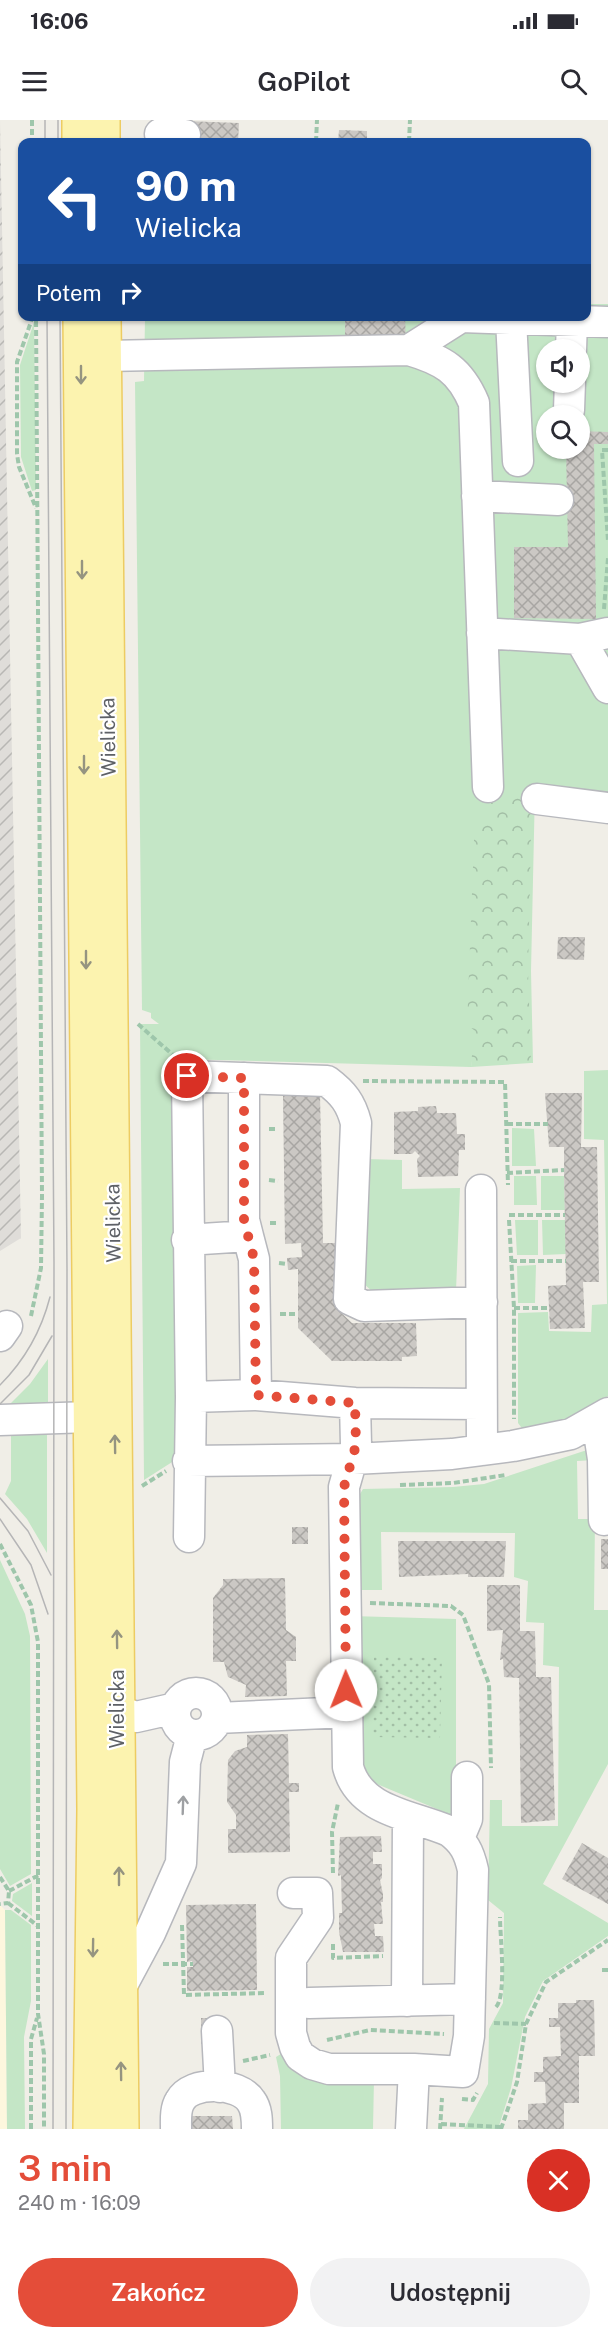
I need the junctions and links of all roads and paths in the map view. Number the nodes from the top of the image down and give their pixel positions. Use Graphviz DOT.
graph roads {
  1 [pos="32,120"];
  2 [pos="79,120"];
  3 [pos="103,120"];
  4 [pos="316,120"];
  5 [pos="410,120"];
  6 [pos="32,138"];
  7 [pos="79,138"];
  8 [pos="103,138"];
  9 [pos="316,138"];
  10 [pos="409,138"];
  11 [pos="32,321"];
  12 [pos="34,321"];
  13 [pos="80,321"];
  14 [pos="104,321"];
  15 [pos="455,321"];
  16 [pos="511,321"];
  17 [pos="519,321"];
  18 [pos="608,321"];
  19 [pos="572,335"];
  20 [pos="409,350"];
  21 [pos="105,356"];
  22 [pos="608,450"];
  23 [pos="518,461"];
  24 [pos="477,496"];
  25 [pos="558,500"];
  26 [pos="36,509"];
  27 [pos="608,541"];
  28 [pos="608,558"];
  29 [pos="482,633"];
  30 [pos="597,635"];
  31 [pos="608,688"];
  32 [pos="488,787"];
  33 [pos="537,799"];
  34 [pos="608,808"];
  35 [pos="135,1022"];
  36 [pos="187,1076"];
  37 [pos="244,1078"];
  38 [pos="507,1124"];
  39 [pos="548,1124"];
  40 [pos="564,1170"];
  41 [pos="507,1173"];
  42 [pos="481,1190"];
  43 [pos="509,1215"];
  44 [pos="565,1215"];
  45 [pos="248,1236"];
  46 [pos="187,1240"];
  47 [pos="511,1261"];
  48 [pos="566,1261"];
  49 [pos="482,1302"];
  50 [pos="514,1308"];
  51 [pos="550,1308"];
  52 [pos="12,1328"];
  53 [pos="256,1395"];
  54 [pos="191,1397"];
  55 [pos="355,1403"];
  56 [pos="481,1404"];
  57 [pos="603,1417"];
  58 [pos="90,1418"];
  59 [pos="0,1420"];
  60 [pos="482,1450"];
  61 [pos="353,1459"];
  62 [pos="189,1461"];
  63 [pos="604,1520"];
  64 [pos="189,1537"];
  65 [pos="0,1544"];
  66 [pos="176,1708"];
  67 [pos="117,1710"];
  68 [pos="347,1712"];
  69 [pos="218,1719"];
  70 [pos="192,1735"];
  71 [pos="467,1777"];
  72 [pos="338,1806"];
  73 [pos="349,1809"];
  74 [pos="408,1817"];
  75 [pos="459,1838"];
  76 [pos="39,1875"];
  77 [pos="0,1877"];
  78 [pos="9,1891"];
  79 [pos="293,1893"];
  80 [pos="8,1903"];
  81 [pos="0,1904"];
  82 [pos="182,1921"];
  83 [pos="38,1926"];
  84 [pos="608,1940"];
  85 [pos="388,1956"];
  86 [pos="339,1958"];
  87 [pos="159,1964"];
  88 [pos="183,1964"];
  89 [pos="193,1964"];
  90 [pos="602,1970"];
  91 [pos="608,1970"];
  92 [pos="120,1989"];
  93 [pos="300,1998"];
  94 [pos="407,2001"];
  95 [pos="38,2014"];
  96 [pos="474,2019"];
  97 [pos="526,2024"];
  98 [pos="217,2031"];
  99 [pos="392,2031"];
  100 [pos="414,2069"];
  101 [pos="220,2087"];
  102 [pos="441,2124"];
  103 [pos="502,2128"];
  104 [pos="31,2129"];
  105 [pos="44,2129"];
  106 [pos="90,2129"];
  107 [pos="122,2129"];
  108 [pos="176,2129"];
  109 [pos="257,2129"];
  110 [pos="411,2129"];
  1 -- 6 [label="path"];
  2 -- 7 [label="main road"];
  3 -- 8 [label="main road"];
  4 -- 9 [label="path"];
  5 -- 10 [label="path"];
  11 -- 26 [label="path"];
  12 -- 26 [label="path"];
  13 -- 58 [label="main road, Wielicka, one-way"];
  14 -- 21 [label="main road, Wielicka"];
  15 -- 20 [label="street"];
  16 -- 23 [label="street"];
  17 -- 19 [label="street"];
  18 -- 19 [label="street"];
  20 -- 21 [label="street"];
  20 -- 24 [label="street"];
  67 -- 21 [label="main road, Wielicka, one-way"];
  22 -- 27 [label="path"];
  24 -- 25 [label="street"];
  24 -- 29 [label="street"];
  26 -- 52 [label="path"];
  28 -- 30 [label="path"];
  29 -- 30 [label="street"];
  29 -- 32 [label="street"];
  30 -- 31 [label="street"];
  33 -- 34 [label="street"];
  35 -- 36 [label="path"];
  36 -- 37 [label="street"];
  36 -- 46 [label="street"];
  37 -- 45 [label="street"];
  37 -- 49 [label="street"];
  38 -- 39 [label="path"];
  40 -- 41 [label="path"];
  42 -- 49 [label="street"];
  43 -- 44 [label="path"];
  45 -- 46 [label="street"];
  45 -- 53 [label="street"];
  46 -- 54 [label="street"];
  47 -- 48 [label="path"];
  49 -- 56 [label="street"];
  50 -- 51 [label="path"];
  53 -- 54 [label="street"];
  53 -- 55 [label="street"];
  54 -- 62 [label="street"];
  55 -- 56 [label="street"];
  55 -- 61 [label="street"];
  56 -- 60 [label="street"];
  57 -- 60 [label="street"];
  57 -- 63 [label="street"];
  58 -- 59 [label="street"];
  58 -- 106 [label="main road, Wielicka, one-way"];
  60 -- 61 [label="street"];
  61 -- 62 [label="street"];
  61 -- 68 [label="street"];
  62 -- 64 [label="street"];
  65 -- 76 [label="path"];
  66 -- 67 [label="street"];
  66 -- 69 [label="street"];
  66 -- 70 [label="street"];
  92 -- 67 [label="main road, Wielicka, one-way"];
  68 -- 69 [label="street"];
  68 -- 74 [label="street"];
  69 -- 70 [label="street"];
  92 -- 70 [label="street, one-way"];
  71 -- 75 [label="street"];
  72 -- 73 [label="path"];
  74 -- 75 [label="street"];
  74 -- 94 [label="street"];
  75 -- 96 [label="street"];
  76 -- 78 [label="path"];
  76 -- 83 [label="path"];
  77 -- 78 [label="path"];
  78 -- 80 [label="path"];
  79 -- 93 [label="street"];
  80 -- 81 [label="path"];
  80 -- 83 [label="path"];
  82 -- 88 [label="path"];
  83 -- 95 [label="path"];
  84 -- 97 [label="path"];
  85 -- 86 [label="path"];
  87 -- 88 [label="path"];
  88 -- 89 [label="path"];
  88 -- 93 [label="path"];
  90 -- 91 [label="path"];
  107 -- 92 [label="main road, Wielicka, one-way"];
  93 -- 94 [label="street"];
  93 -- 100 [label="street"];
  94 -- 96 [label="street"];
  95 -- 104 [label="path"];
  95 -- 105 [label="path"];
  96 -- 97 [label="path"];
  96 -- 99 [label="path"];
  96 -- 100 [label="street"];
  97 -- 103 [label="path"];
  98 -- 101 [label="street"];
  100 -- 110 [label="street"];
  101 -- 108 [label="street"];
  101 -- 109 [label="street"];
  102 -- 103 [label="path"];
}
